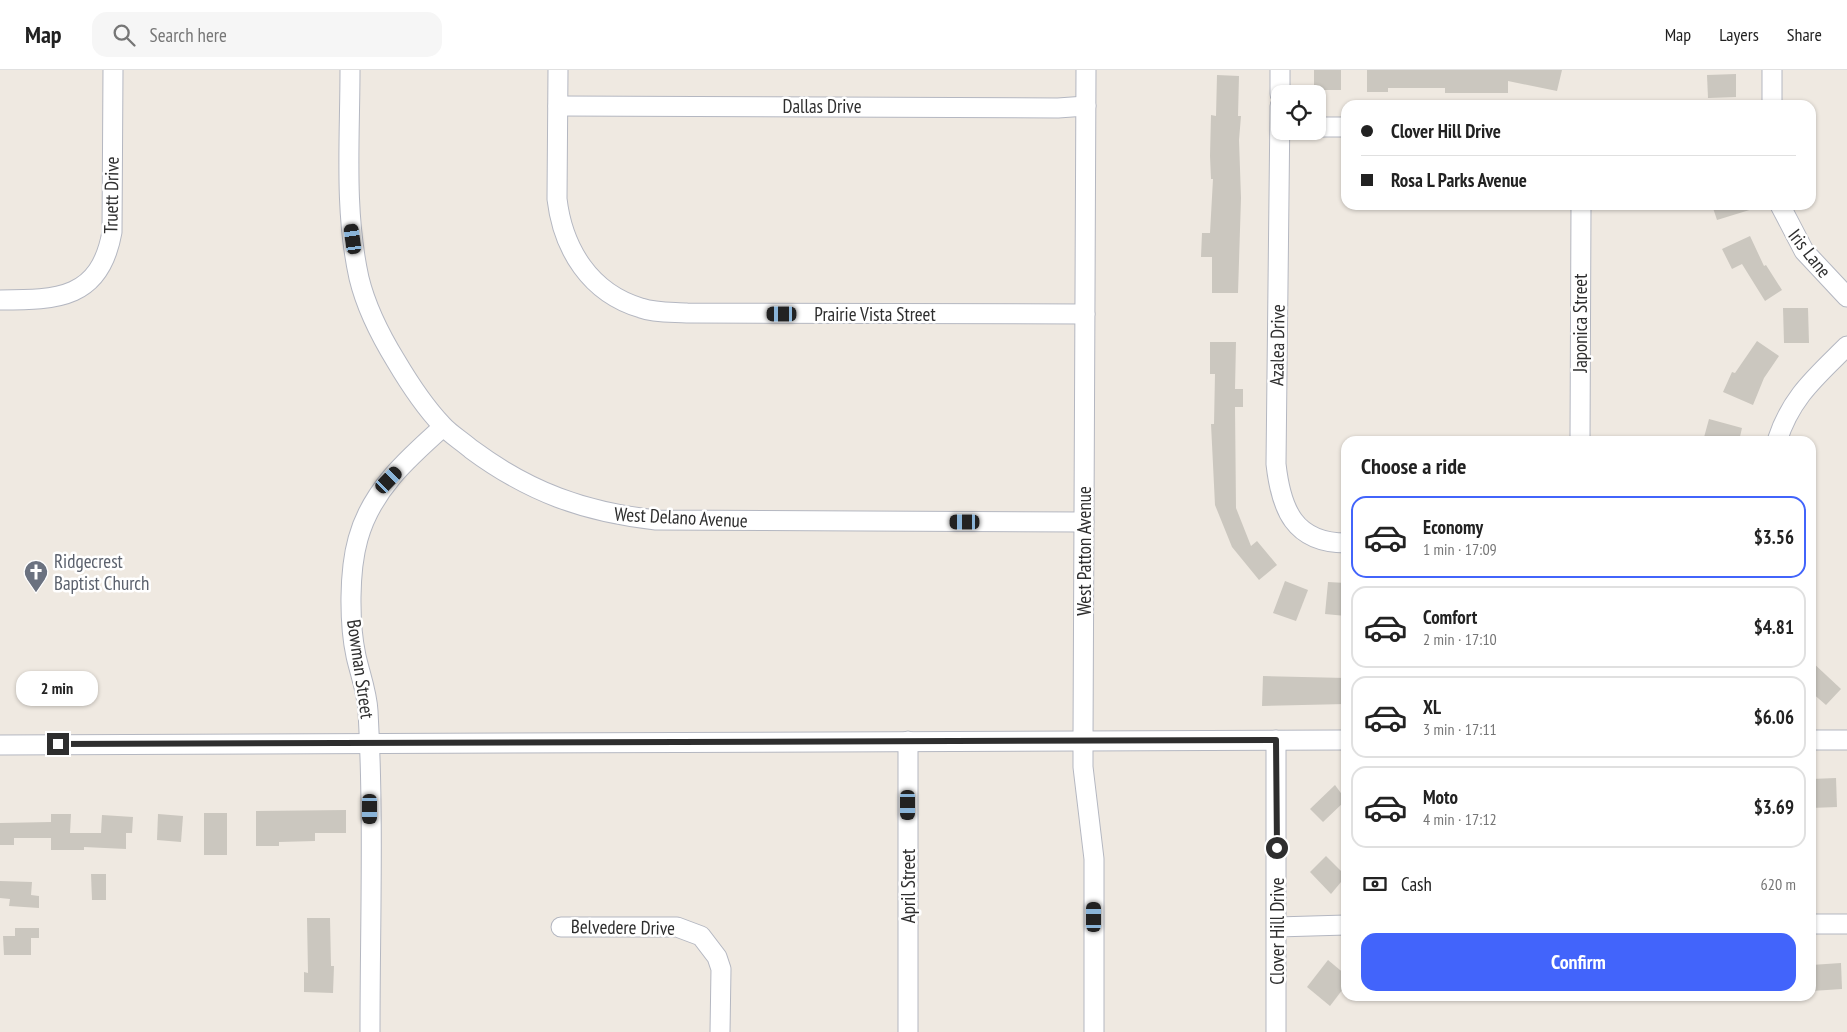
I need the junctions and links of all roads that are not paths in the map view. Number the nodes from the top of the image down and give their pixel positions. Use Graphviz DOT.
graph roads {
  1 [pos="113,70"];
  2 [pos="350,70"];
  3 [pos="558,70"];
  4 [pos="1086,70"];
  5 [pos="1280,70"];
  6 [pos="1772,70"];
  7 [pos="1280,85"];
  8 [pos="1772,100"];
  9 [pos="558,106"];
  10 [pos="1086,106"];
  11 [pos="1326,127"];
  12 [pos="1341,127"];
  13 [pos="1280,140"];
  14 [pos="1581,210"];
  15 [pos="1783,210"];
  16 [pos="1847,296"];
  17 [pos="0,300"];
  18 [pos="1085,314"];
  19 [pos="1847,346"];
  20 [pos="443,427"];
  21 [pos="1580,436"];
  22 [pos="1779,436"];
  23 [pos="1084,522"];
  24 [pos="1341,543"];
  25 [pos="1083,740"];
  26 [pos="1276,740"];
  27 [pos="1341,740"];
  28 [pos="1816,740"];
  29 [pos="1847,740"];
  30 [pos="908,741"];
  31 [pos="369,742"];
  32 [pos="0,745"];
  33 [pos="1816,924"];
  34 [pos="1847,924"];
  35 [pos="1341,925"];
  36 [pos="562,926"];
  37 [pos="1277,927"];
  38 [pos="370,1032"];
  39 [pos="720,1032"];
  40 [pos="908,1032"];
  41 [pos="1094,1032"];
  42 [pos="1276,1032"];
  1 -- 17 [label="street, Truett Drive"];
  2 -- 20 [label="street, West Delano Avenue"];
  3 -- 9 [label="street, Prairie Vista Street"];
  4 -- 10 [label="street, West Patton Avenue"];
  5 -- 7 [label="street"];
  6 -- 8 [label="street"];
  9 -- 10 [label="street, Dallas Drive"];
  9 -- 18 [label="street, Prairie Vista Street"];
  10 -- 18 [label="street, West Patton Avenue"];
  11 -- 12 [label="street"];
  13 -- 24 [label="street, Azalea Drive"];
  14 -- 21 [label="street, Japonica Street"];
  15 -- 16 [label="street, Iris Lane"];
  18 -- 23 [label="street, West Patton Avenue"];
  19 -- 22 [label="street"];
  20 -- 23 [label="street, West Delano Avenue"];
  20 -- 31 [label="street, Bowman Street"];
  23 -- 25 [label="street, West Patton Avenue"];
  25 -- 26 [label="street"];
  25 -- 30 [label="street"];
  25 -- 41 [label="street, West Patton Avenue"];
  26 -- 27 [label="street"];
  26 -- 37 [label="street, Clover Hill Drive"];
  28 -- 29 [label="street"];
  30 -- 31 [label="street"];
  30 -- 40 [label="street, April Street"];
  31 -- 32 [label="street"];
  31 -- 38 [label="street, Bowman Street"];
  33 -- 34 [label="street"];
  35 -- 37 [label="street"];
  36 -- 39 [label="street, Belvedere Drive"];
  37 -- 42 [label="street, Clover Hill Drive"];
}
